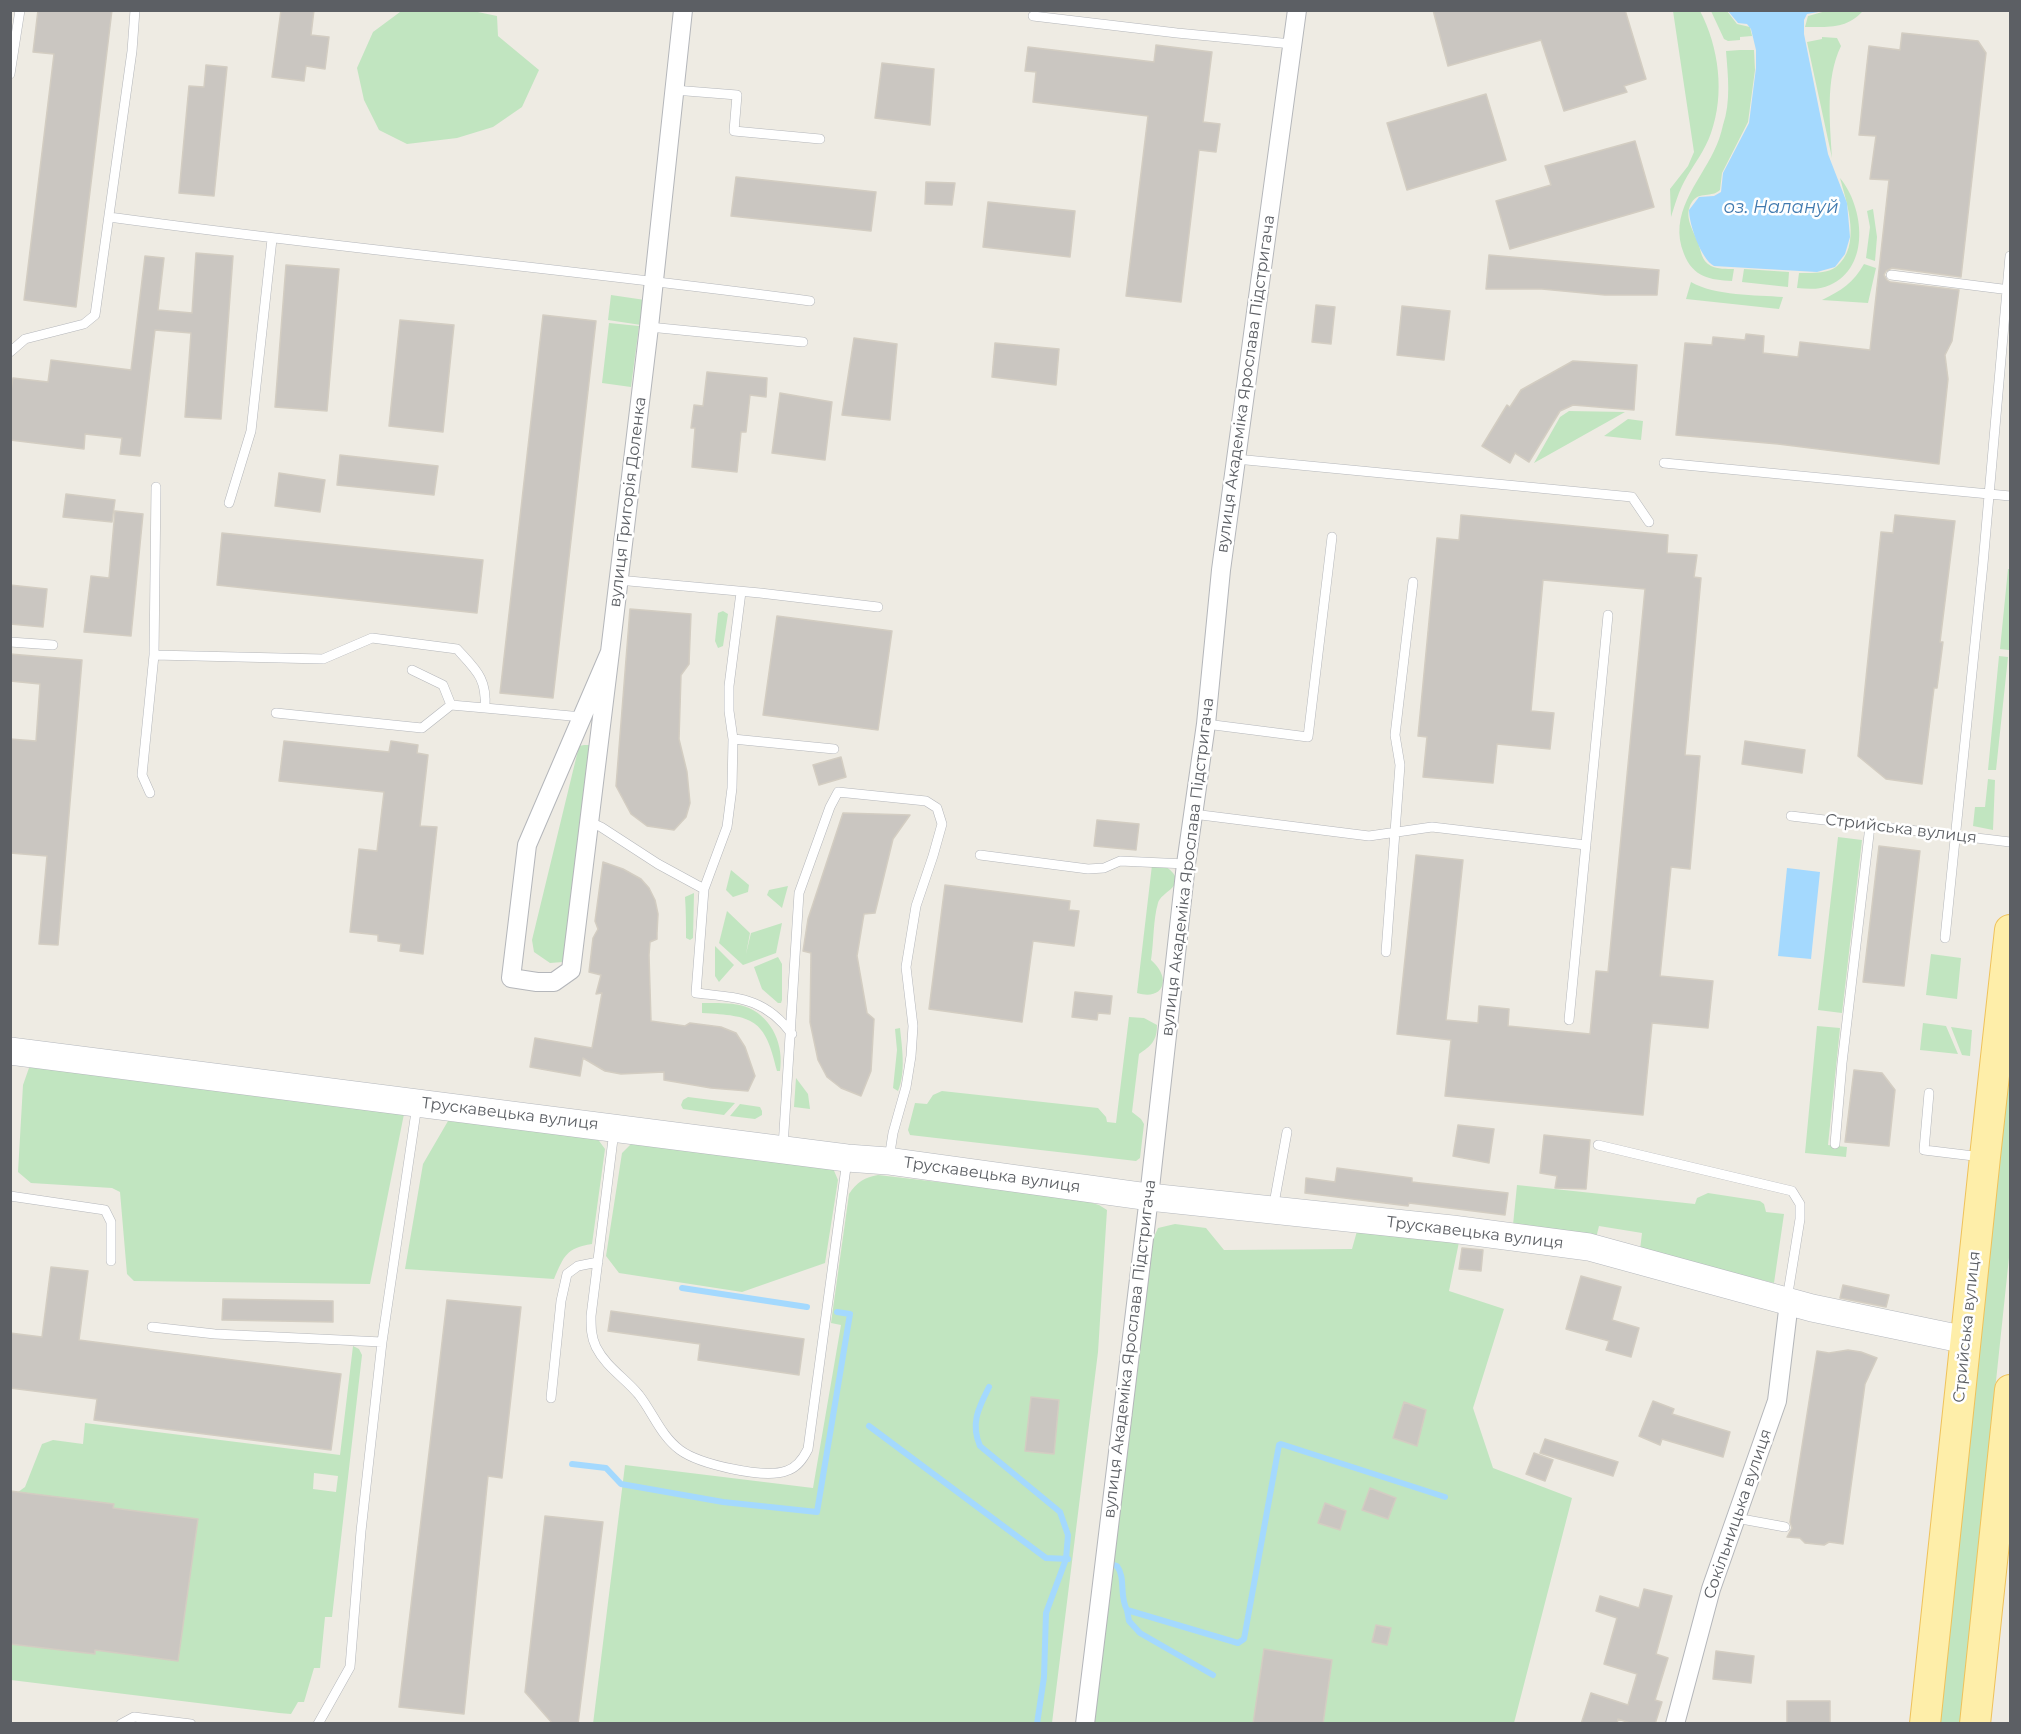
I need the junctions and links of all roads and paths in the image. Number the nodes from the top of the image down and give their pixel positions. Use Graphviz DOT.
graph roads {
  1 [pos="20,10"];
  2 [pos="135,10"];
  3 [pos="683,10"];
  4 [pos="1297,10"];
  5 [pos="1033,16"];
  6 [pos="1292,44"];
  7 [pos="10,74"];
  8 [pos="674,90"];
  9 [pos="820,139"];
  10 [pos="110,217"];
  11 [pos="272,239"];
  12 [pos="2010,256"];
  13 [pos="1891,275"];
  14 [pos="652,280"];
  15 [pos="2009,290"];
  16 [pos="810,302"];
  17 [pos="649,327"];
  18 [pos="802,342"];
  19 [pos="10,351"];
  20 [pos="1236,459"];
  21 [pos="1664,463"];
  22 [pos="156,487"];
  23 [pos="1989,494"];
  24 [pos="2010,496"];
  25 [pos="229,503"];
  26 [pos="1649,522"];
  27 [pos="1332,537"];
  28 [pos="618,579"];
  29 [pos="1413,582"];
  30 [pos="741,592"];
  31 [pos="878,608"];
  32 [pos="1608,615"];
  33 [pos="10,642"];
  34 [pos="53,645"];
  35 [pos="610,652"];
  36 [pos="154,655"];
  37 [pos="412,670"];
  38 [pos="452,705"];
  39 [pos="485,708"];
  40 [pos="276,713"];
  41 [pos="582,717"];
  42 [pos="1206,724"];
  43 [pos="733,739"];
  44 [pos="834,750"];
  45 [pos="150,793"];
  46 [pos="1193,814"];
  47 [pos="1791,816"];
  48 [pos="590,822"];
  49 [pos="1870,826"];
  50 [pos="1396,832"];
  51 [pos="1954,835"];
  52 [pos="2010,842"];
  53 [pos="1586,845"];
  54 [pos="981,855"];
  55 [pos="1186,864"];
  56 [pos="704,889"];
  57 [pos="2010,930"];
  58 [pos="1945,938"];
  59 [pos="1386,952"];
  60 [pos="1569,1020"];
  61 [pos="792,1034"];
  62 [pos="10,1051"];
  63 [pos="1929,1093"];
  64 [pos="417,1102"];
  65 [pos="615,1127"];
  66 [pos="1287,1132"];
  67 [pos="1598,1144"];
  68 [pos="1835,1144"];
  69 [pos="783,1149"];
  70 [pos="1985,1157"];
  71 [pos="848,1158"];
  72 [pos="888,1161"];
  73 [pos="10,1196"];
  74 [pos="1149,1197"];
  75 [pos="1273,1211"];
  76 [pos="111,1261"];
  77 [pos="598,1262"];
  78 [pos="1789,1302"];
  79 [pos="153,1327"];
  80 [pos="1966,1340"];
  81 [pos="382,1342"];
  82 [pos="2010,1390"];
  83 [pos="551,1398"];
  84 [pos="1736,1518"];
  85 [pos="1785,1527"];
  86 [pos="121,1724"];
  87 [pos="191,1724"];
  88 [pos="318,1724"];
  89 [pos="1085,1724"];
  90 [pos="1675,1724"];
  91 [pos="1925,1724"];
  92 [pos="1975,1724"];
  1 -- 7 [label="lane"];
  2 -- 10 [label="lane"];
  3 -- 8 [label="street, вулиця Григорія Доленка"];
  4 -- 6 [label="street, вулиця Академіка Ярослава Підстригача"];
  5 -- 6 [label="lane"];
  6 -- 20 [label="street, вулиця Академіка Ярослава Підстригача"];
  8 -- 9 [label="lane"];
  8 -- 14 [label="street, вулиця Григорія Доленка"];
  10 -- 11 [label="lane"];
  10 -- 19 [label="lane"];
  11 -- 14 [label="lane"];
  11 -- 25 [label="lane"];
  12 -- 15 [label="lane"];
  13 -- 15 [label="lane"];
  14 -- 16 [label="lane"];
  14 -- 17 [label="street, вулиця Григорія Доленка"];
  15 -- 23 [label="lane"];
  17 -- 18 [label="lane"];
  17 -- 28 [label="street, вулиця Григорія Доленка"];
  20 -- 26 [label="lane"];
  20 -- 42 [label="street, вулиця Академіка Ярослава Підстригача"];
  21 -- 23 [label="lane"];
  22 -- 36 [label="lane"];
  23 -- 24 [label="lane"];
  23 -- 51 [label="lane"];
  27 -- 42 [label="lane"];
  28 -- 30 [label="lane"];
  28 -- 35 [label="street, вулиця Григорія Доленка"];
  29 -- 50 [label="lane"];
  30 -- 31 [label="lane"];
  30 -- 43 [label="lane"];
  32 -- 53 [label="lane"];
  33 -- 34 [label="lane"];
  35 -- 41 [label="street, вулиця Григорія Доленка"];
  35 -- 48 [label="street"];
  36 -- 39 [label="lane"];
  36 -- 45 [label="lane"];
  37 -- 38 [label="lane"];
  38 -- 39 [label="lane"];
  38 -- 40 [label="lane"];
  39 -- 41 [label="lane"];
  41 -- 48 [label="street, вулиця Григорія Доленка"];
  42 -- 46 [label="street, вулиця Академіка Ярослава Підстригача"];
  43 -- 44 [label="lane"];
  43 -- 56 [label="lane"];
  46 -- 50 [label="lane"];
  46 -- 55 [label="street, вулиця Академіка Ярослава Підстригача"];
  47 -- 49 [label="lane, Стрийська вулиця"];
  48 -- 56 [label="lane"];
  49 -- 51 [label="lane, Стрийська вулиця"];
  49 -- 68 [label="lane"];
  50 -- 53 [label="lane"];
  50 -- 59 [label="lane"];
  51 -- 52 [label="lane, Стрийська вулиця"];
  51 -- 58 [label="lane"];
  53 -- 60 [label="lane"];
  54 -- 55 [label="lane"];
  55 -- 74 [label="street, вулиця Академіка Ярослава Підстригача"];
  56 -- 61 [label="lane"];
  57 -- 70 [label="main road, Стрийська вулиця"];
  61 -- 69 [label="lane"];
  61 -- 72 [label="lane"];
  62 -- 64 [label="street, Трускавецька вулиця"];
  63 -- 70 [label="lane"];
  64 -- 65 [label="street, Трускавецька вулиця"];
  64 -- 81 [label="lane"];
  65 -- 69 [label="street, Трускавецька вулиця"];
  65 -- 77 [label="lane"];
  66 -- 75 [label="lane"];
  67 -- 78 [label="lane"];
  69 -- 71 [label="street, Трускавецька вулиця"];
  70 -- 80 [label="main road, Стрийська вулиця"];
  71 -- 72 [label="street, Трускавецька вулиця"];
  71 -- 77 [label="lane"];
  72 -- 74 [label="street, Трускавецька вулиця"];
  73 -- 76 [label="lane"];
  74 -- 75 [label="street, Трускавецька вулиця"];
  74 -- 89 [label="street, вулиця Академіка Ярослава Підстригача"];
  75 -- 78 [label="street, Трускавецька вулиця"];
  77 -- 83 [label="lane"];
  78 -- 80 [label="street, Трускавецька вулиця"];
  78 -- 84 [label="street, Сокільницька вулиця"];
  79 -- 81 [label="lane"];
  80 -- 91 [label="main road, Стрийська вулиця"];
  81 -- 88 [label="lane"];
  82 -- 92 [label="main road"];
  84 -- 85 [label="lane"];
  84 -- 90 [label="street, Сокільницька вулиця"];
  86 -- 87 [label="lane"];
}
